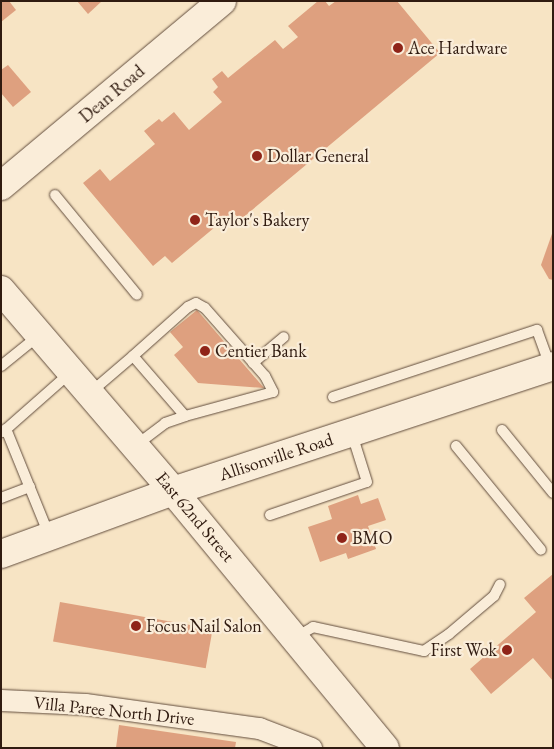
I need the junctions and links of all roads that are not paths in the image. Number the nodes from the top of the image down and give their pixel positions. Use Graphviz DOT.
graph roads {
  1 [pos="222,1"];
  2 [pos="1,186"];
  3 [pos="55,195"];
  4 [pos="1,290"];
  5 [pos="137,296"];
  6 [pos="38,335"];
  7 [pos="284,336"];
  8 [pos="133,356"];
  9 [pos="253,363"];
  10 [pos="552,366"];
  11 [pos="2,367"];
  12 [pos="71,372"];
  13 [pos="90,393"];
  14 [pos="333,397"];
  15 [pos="185,416"];
  16 [pos="502,430"];
  17 [pos="4,431"];
  18 [pos="351,432"];
  19 [pos="135,446"];
  20 [pos="456,446"];
  21 [pos="30,487"];
  22 [pos="173,491"];
  23 [pos="553,493"];
  24 [pos="1,498"];
  25 [pos="270,515"];
  26 [pos="50,536"];
  27 [pos="541,550"];
  28 [pos="1,554"];
  29 [pos="500,584"];
  30 [pos="294,638"];
  31 [pos="1,700"];
  32 [pos="311,748"];
  33 [pos="385,748"];
  1 -- 2 [label="street, Dean Road"];
  3 -- 5 [label="lane"];
  4 -- 6 [label="street, East 62nd Street"];
  6 -- 11 [label="lane"];
  6 -- 12 [label="street, East 62nd Street"];
  7 -- 9 [label="lane"];
  8 -- 9 [label="lane"];
  8 -- 13 [label="lane"];
  8 -- 15 [label="lane"];
  9 -- 15 [label="lane"];
  10 -- 14 [label="lane"];
  10 -- 18 [label="street, Allisonville Road"];
  12 -- 13 [label="street, East 62nd Street"];
  12 -- 17 [label="lane"];
  13 -- 19 [label="street, East 62nd Street"];
  15 -- 19 [label="lane"];
  16 -- 23 [label="lane"];
  17 -- 21 [label="lane"];
  18 -- 22 [label="street, Allisonville Road"];
  18 -- 25 [label="lane"];
  19 -- 22 [label="street, East 62nd Street"];
  20 -- 27 [label="lane"];
  21 -- 24 [label="lane"];
  21 -- 26 [label="lane"];
  22 -- 26 [label="street, Allisonville Road"];
  22 -- 30 [label="street, East 62nd Street"];
  26 -- 28 [label="street, Allisonville Road"];
  29 -- 30 [label="lane"];
  30 -- 33 [label="street, East 62nd Street"];
  31 -- 32 [label="street, Villa Paree North Drive"];
}
